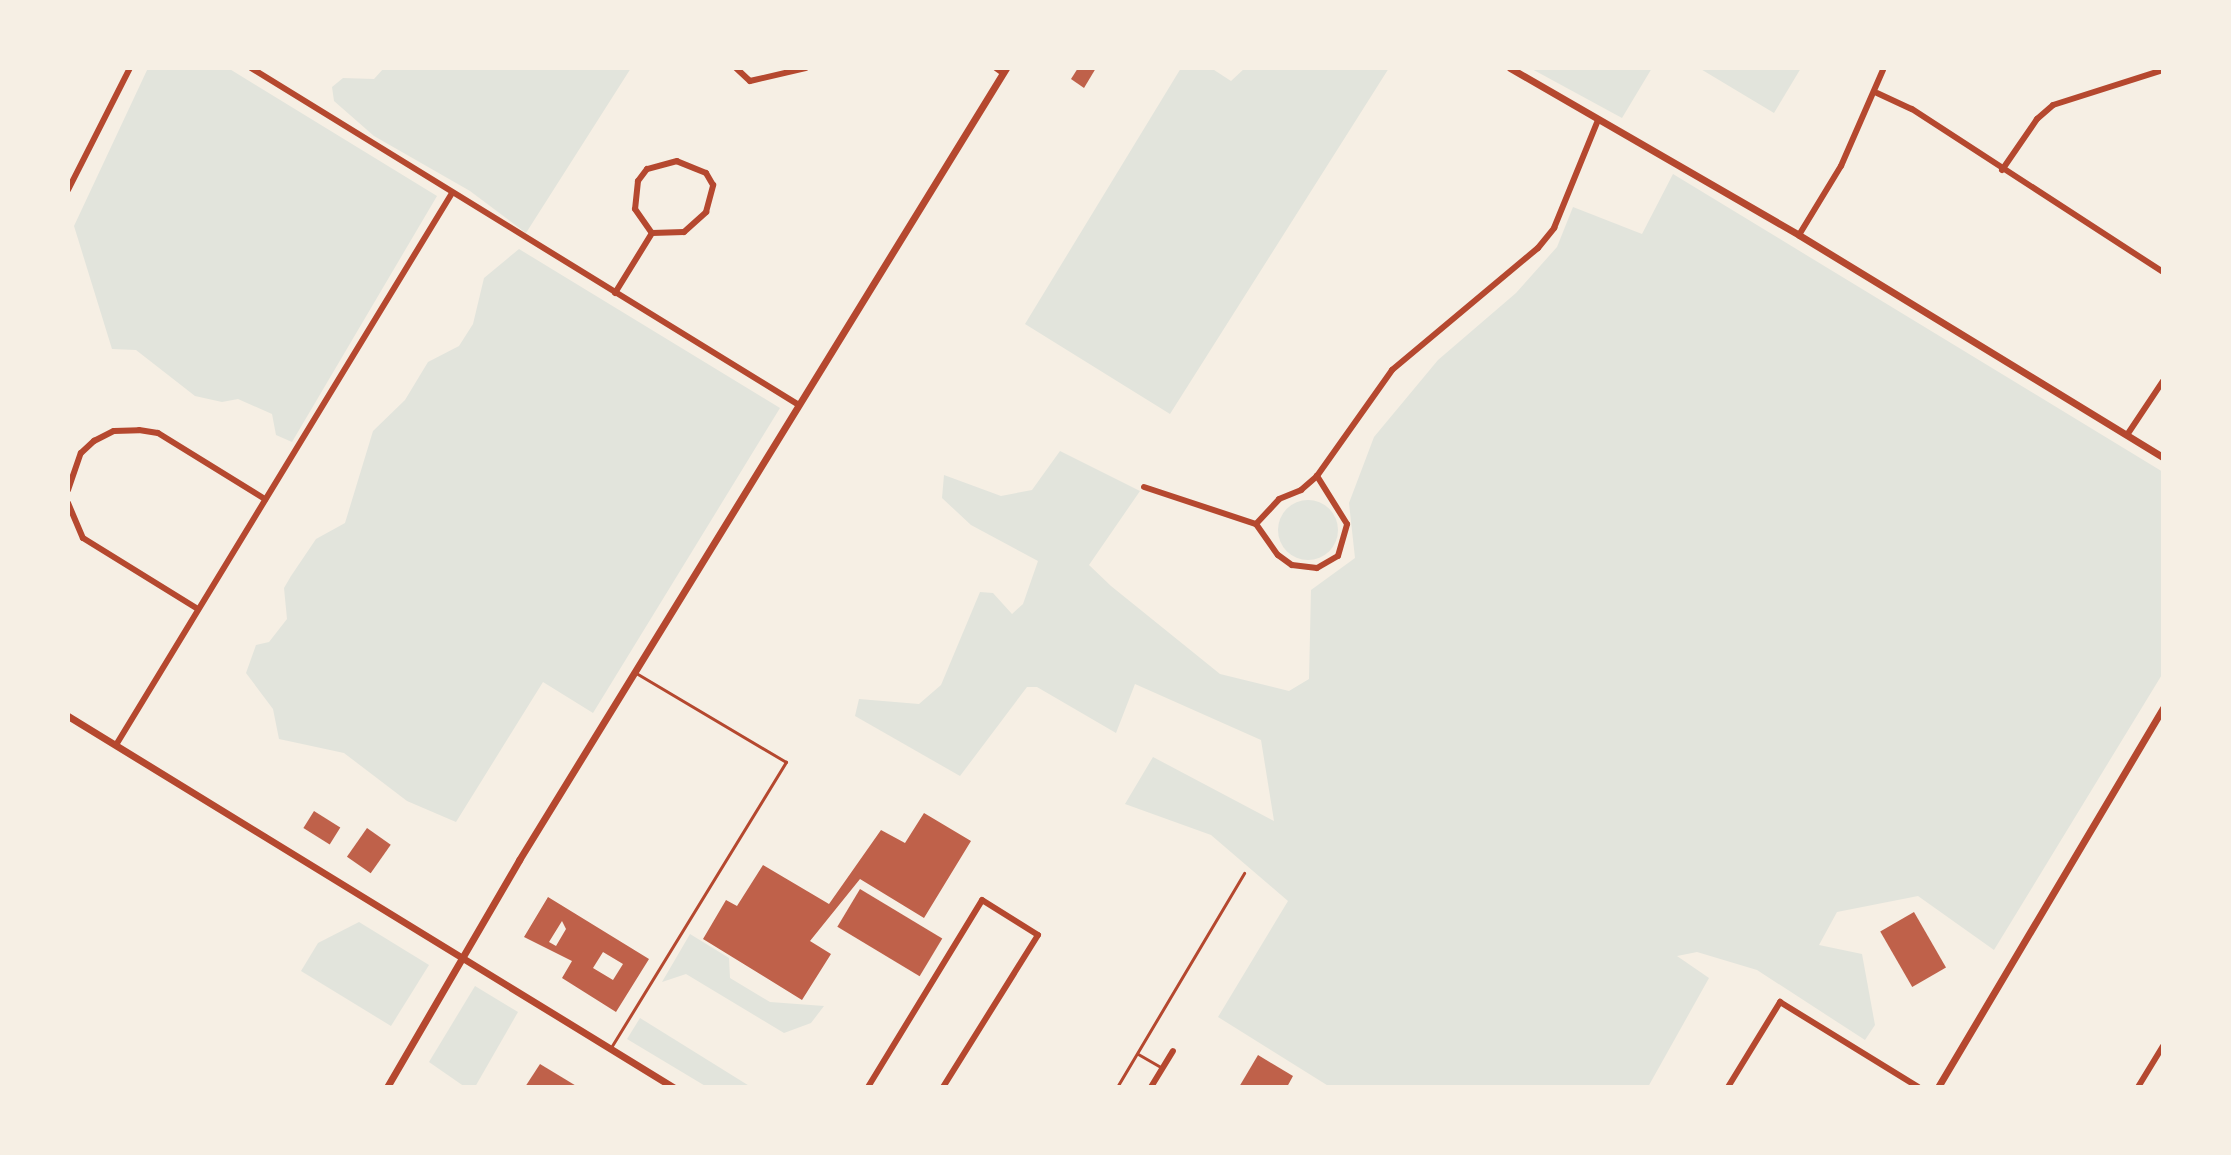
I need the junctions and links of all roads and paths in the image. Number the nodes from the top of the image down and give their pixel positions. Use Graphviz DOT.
graph roads {
  1 [pos="130,68"];
  2 [pos="251,68"];
  3 [pos="736,68"];
  4 [pos="806,68"];
  5 [pos="1510,68"];
  6 [pos="1002,70"];
  7 [pos="1883,70"];
  8 [pos="2163,70"];
  9 [pos="1877,93"];
  10 [pos="1598,120"];
  11 [pos="2002,170"];
  12 [pos="68,190"];
  13 [pos="452,193"];
  14 [pos="652,233"];
  15 [pos="1799,235"];
  16 [pos="2163,272"];
  17 [pos="615,293"];
  18 [pos="2163,381"];
  19 [pos="799,405"];
  20 [pos="2127,435"];
  21 [pos="2163,457"];
  22 [pos="1317,476"];
  23 [pos="1144,487"];
  24 [pos="68,490"];
  25 [pos="265,499"];
  26 [pos="68,503"];
  27 [pos="1256,524"];
  28 [pos="198,609"];
  29 [pos="636,673"];
  30 [pos="2163,708"];
  31 [pos="68,716"];
  32 [pos="116,745"];
  33 [pos="1244,873"];
  34 [pos="462,959"];
  35 [pos="2163,1046"];
  36 [pos="610,1049"];
  37 [pos="1173,1051"];
  38 [pos="1137,1054"];
  39 [pos="1162,1068"];
  40 [pos="387,1087"];
  41 [pos="673,1087"];
  42 [pos="868,1087"];
  43 [pos="943,1087"];
  44 [pos="1117,1087"];
  45 [pos="1151,1087"];
  46 [pos="1728,1087"];
  47 [pos="1918,1087"];
  48 [pos="1938,1087"];
  49 [pos="2138,1087"];
  1 -- 12 [label="street"];
  2 -- 13 [label="street"];
  3 -- 4 [label="street"];
  5 -- 10 [label="street"];
  6 -- 19 [label="street"];
  7 -- 9 [label="street"];
  8 -- 11 [label="street"];
  9 -- 11 [label="street"];
  9 -- 15 [label="street"];
  10 -- 15 [label="street"];
  10 -- 22 [label="street"];
  11 -- 16 [label="street"];
  13 -- 17 [label="street"];
  13 -- 25 [label="street"];
  14 -- 14 [label="street"];
  14 -- 17 [label="street"];
  15 -- 20 [label="street"];
  17 -- 19 [label="street"];
  18 -- 20 [label="street"];
  19 -- 29 [label="street"];
  20 -- 21 [label="street"];
  22 -- 27 [label="street"];
  22 -- 27 [label="street"];
  23 -- 27 [label="street"];
  24 -- 25 [label="street"];
  25 -- 28 [label="street"];
  26 -- 28 [label="street"];
  28 -- 32 [label="street"];
  29 -- 34 [label="street"];
  29 -- 36 [label="lane"];
  30 -- 48 [label="street"];
  31 -- 32 [label="street"];
  32 -- 34 [label="street"];
  33 -- 38 [label="lane"];
  34 -- 36 [label="street"];
  34 -- 40 [label="street"];
  35 -- 49 [label="street"];
  36 -- 41 [label="street"];
  37 -- 39 [label="street"];
  38 -- 39 [label="lane"];
  38 -- 44 [label="lane"];
  39 -- 45 [label="street"];
  42 -- 43 [label="street"];
  46 -- 47 [label="street"];
}
